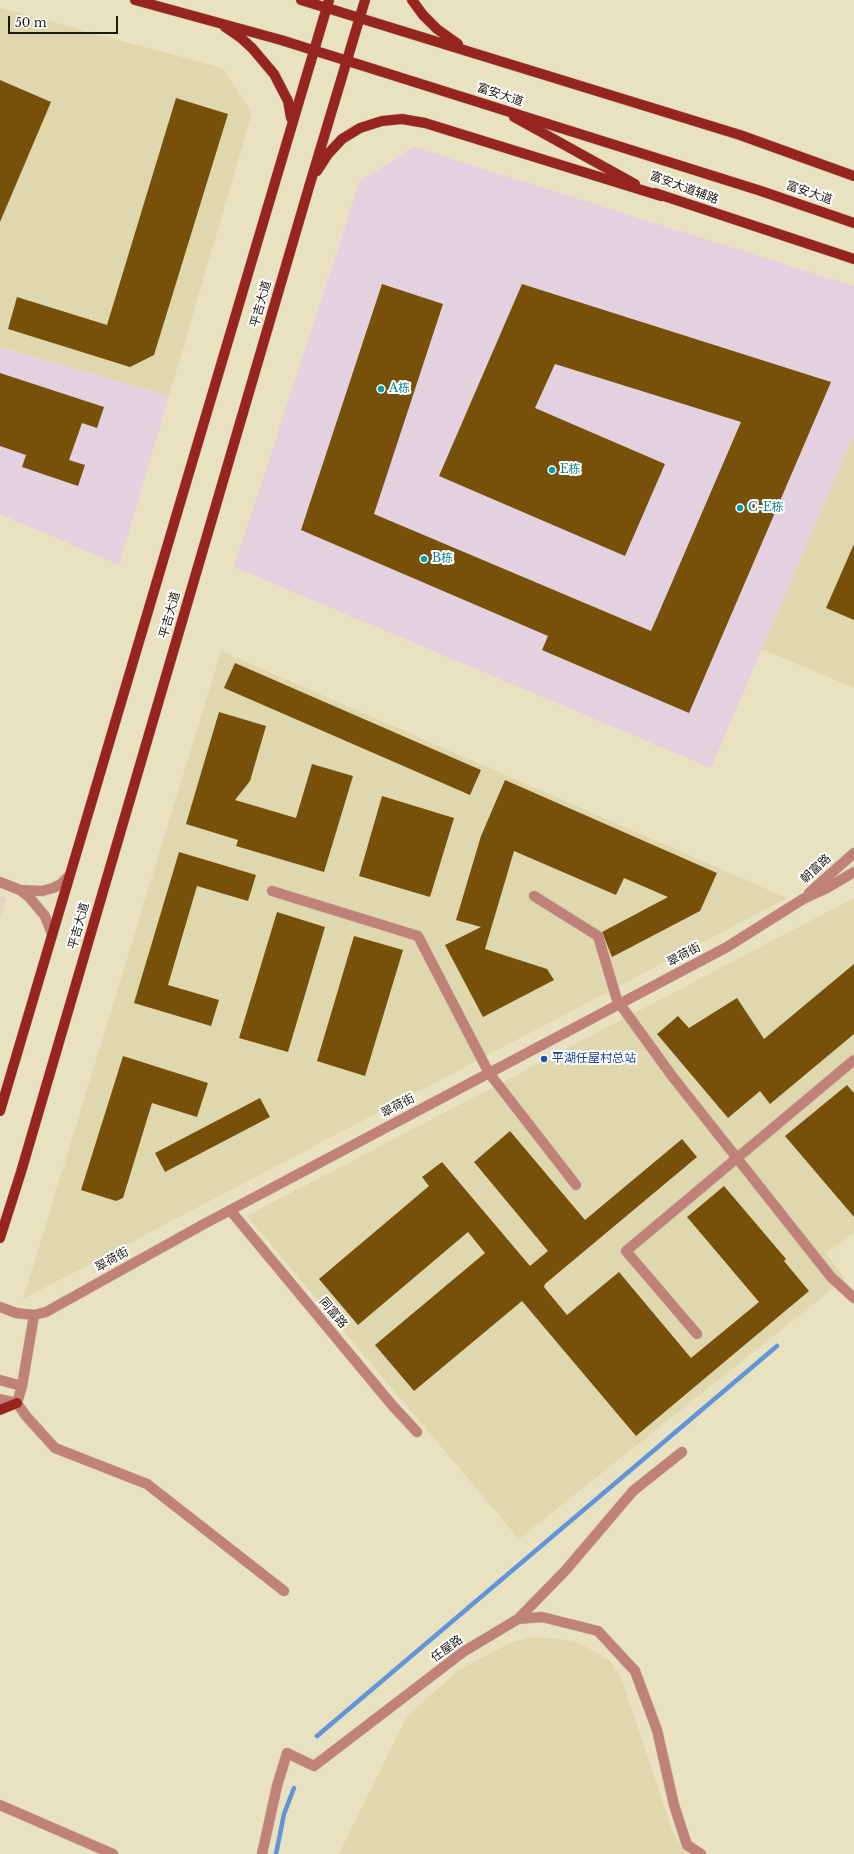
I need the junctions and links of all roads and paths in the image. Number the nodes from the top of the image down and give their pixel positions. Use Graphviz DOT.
graph roads {
  1 [pos="135,0"];
  2 [pos="301,0"];
  3 [pos="366,0"];
  4 [pos="412,0"];
  5 [pos="328,4"];
  6 [pos="360,17"];
  7 [pos="211,20"];
  8 [pos="314,50"];
  9 [pos="474,52"];
  10 [pos="347,60"];
  11 [pos="495,107"];
  12 [pos="290,127"];
  13 [pos="854,176"];
  14 [pos="309,187"];
  15 [pos="661,196"];
  16 [pos="854,223"];
  17 [pos="854,258"];
  18 [pos="854,853"];
  19 [pos="854,872"];
  20 [pos="69,876"];
  21 [pos="0,882"];
  22 [pos="20,890"];
  23 [pos="272,891"];
  24 [pos="534,896"];
  25 [pos="803,899"];
  26 [pos="52,934"];
  27 [pos="619,1004"];
  28 [pos="854,1060"];
  29 [pos="489,1073"];
  30 [pos="0,1111"];
  31 [pos="737,1158"];
  32 [pos="576,1185"];
  33 [pos="230,1210"];
  34 [pos="0,1238"];
  35 [pos="854,1298"];
  36 [pos="0,1307"];
  37 [pos="34,1316"];
  38 [pos="697,1334"];
  39 [pos="0,1380"];
  40 [pos="22,1386"];
  41 [pos="0,1399"];
  42 [pos="17,1403"];
  43 [pos="0,1410"];
  44 [pos="417,1432"];
  45 [pos="682,1452"];
  46 [pos="284,1591"];
  47 [pos="518,1619"];
  48 [pos="0,1805"];
  49 [pos="113,1854"];
  50 [pos="262,1854"];
  51 [pos="701,1854"];
  1 -- 7 [label="main road, 富安大道"];
  2 -- 5 [label="main road"];
  3 -- 6 [label="main road, 平吉大道"];
  4 -- 9 [label="main road"];
  5 -- 6 [label="main road"];
  5 -- 8 [label="main road, 平吉大道"];
  6 -- 9 [label="main road"];
  6 -- 10 [label="main road, 平吉大道"];
  7 -- 8 [label="main road, 富安大道"];
  7 -- 12 [label="main road"];
  8 -- 10 [label="main road, 富安大道"];
  8 -- 12 [label="main road, 平吉大道"];
  9 -- 13 [label="main road"];
  10 -- 11 [label="main road, 富安大道"];
  10 -- 14 [label="main road, 平吉大道"];
  11 -- 15 [label="main road, 富安大道辅路"];
  11 -- 16 [label="main road, 富安大道"];
  12 -- 20 [label="main road, 平吉大道"];
  14 -- 15 [label="main road"];
  14 -- 34 [label="main road, 平吉大道"];
  15 -- 17 [label="main road, 富安大道辅路"];
  18 -- 25 [label="street, 朝富路"];
  19 -- 25 [label="street, 朝富路"];
  20 -- 22 [label="street"];
  20 -- 26 [label="main road, 平吉大道"];
  21 -- 22 [label="street"];
  22 -- 26 [label="street"];
  23 -- 29 [label="street"];
  24 -- 27 [label="street"];
  25 -- 27 [label="street, 翠荷街"];
  26 -- 30 [label="main road, 平吉大道"];
  27 -- 29 [label="street, 翠荷街"];
  27 -- 31 [label="street"];
  28 -- 31 [label="street"];
  29 -- 32 [label="street"];
  29 -- 33 [label="street, 翠荷街"];
  31 -- 35 [label="street"];
  31 -- 38 [label="street"];
  33 -- 37 [label="street, 翠荷街"];
  33 -- 44 [label="street, 同富路"];
  36 -- 37 [label="street"];
  37 -- 40 [label="street"];
  39 -- 40 [label="street"];
  40 -- 42 [label="street"];
  41 -- 42 [label="street"];
  42 -- 43 [label="main road"];
  42 -- 46 [label="street"];
  45 -- 47 [label="street, 任屋路"];
  47 -- 50 [label="street, 任屋路"];
  47 -- 51 [label="street"];
  48 -- 49 [label="street"];
}
